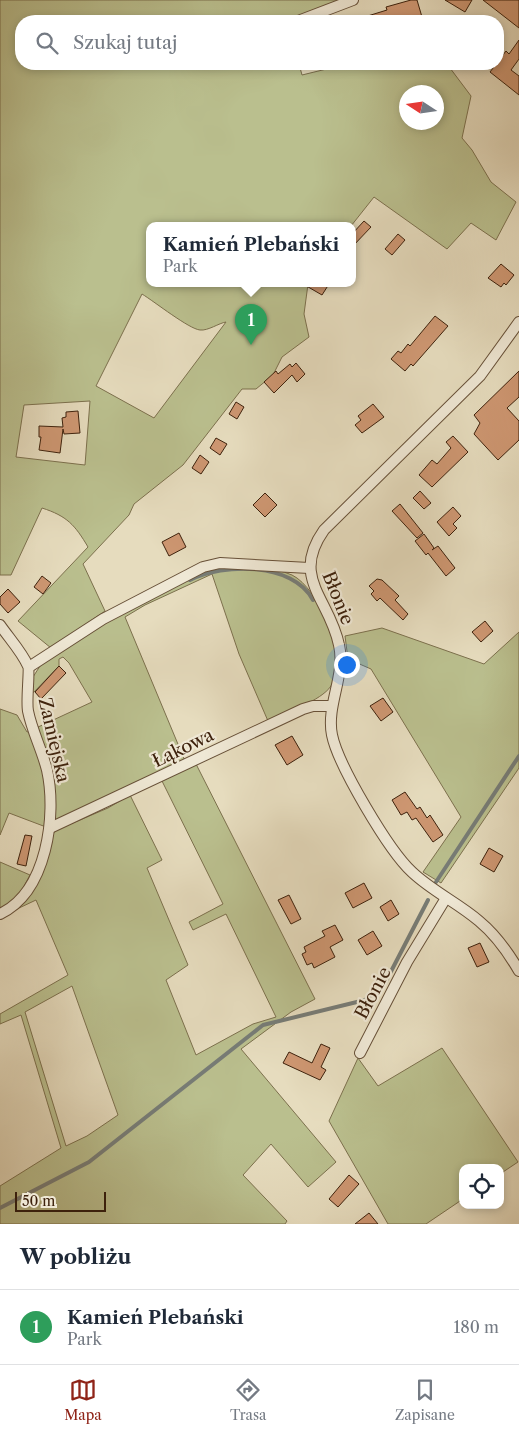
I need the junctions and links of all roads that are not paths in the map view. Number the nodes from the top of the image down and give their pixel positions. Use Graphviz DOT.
graph roads {
  1 [pos="353,0"];
  2 [pos="314,15"];
  3 [pos="519,322"];
  4 [pos="309,568"];
  5 [pos="0,625"];
  6 [pos="29,667"];
  7 [pos="332,706"];
  8 [pos="50,828"];
  9 [pos="446,898"];
  10 [pos="0,914"];
  11 [pos="519,971"];
  12 [pos="360,1053"];
  1 -- 2 [label="street"];
  3 -- 4 [label="street, Błonie"];
  4 -- 6 [label="street"];
  4 -- 7 [label="street, Błonie"];
  5 -- 6 [label="street"];
  6 -- 8 [label="street, Zamiejska"];
  7 -- 8 [label="street, Łąkowa"];
  7 -- 9 [label="street, Błonie"];
  8 -- 10 [label="street, Zamiejska"];
  9 -- 11 [label="street, Błonie"];
  9 -- 12 [label="street, Błonie"];
}
